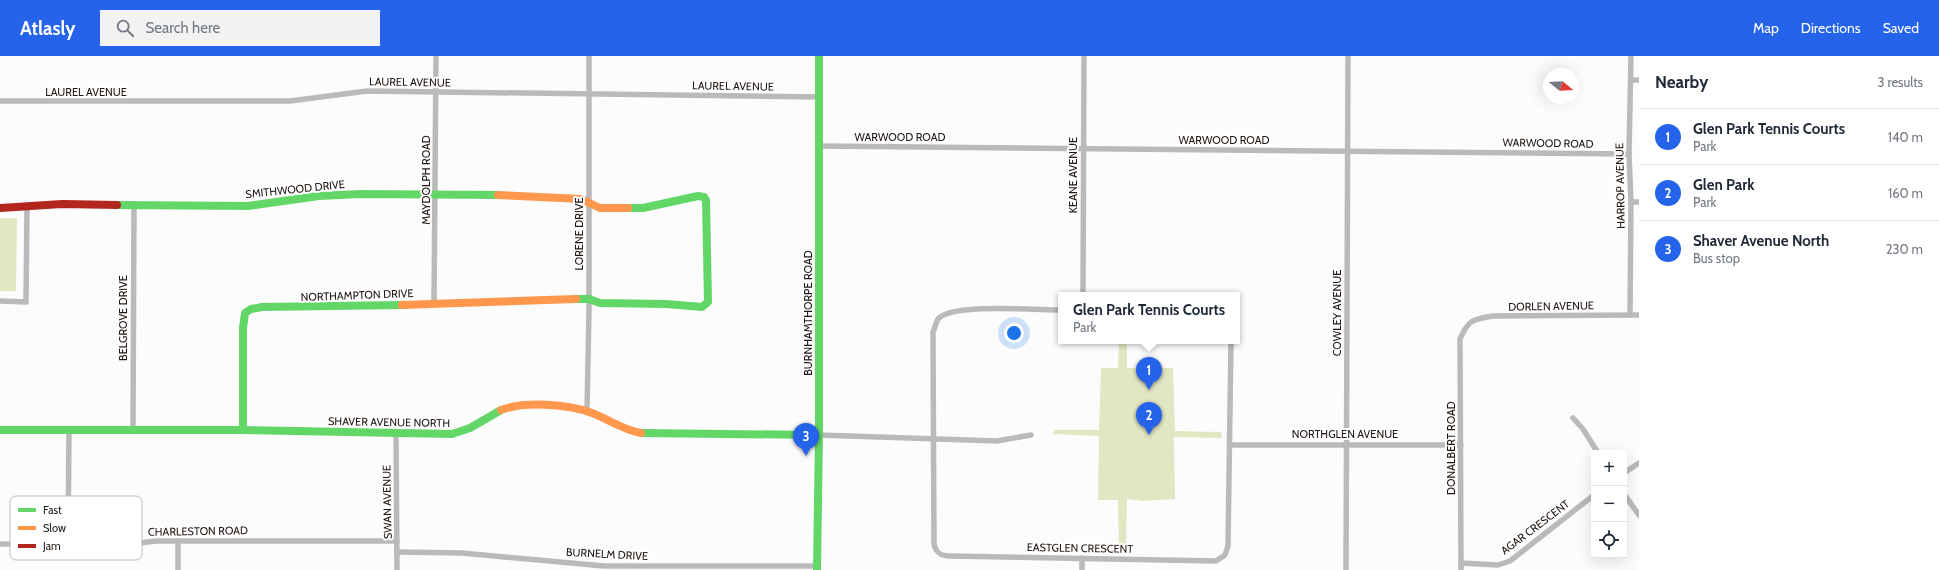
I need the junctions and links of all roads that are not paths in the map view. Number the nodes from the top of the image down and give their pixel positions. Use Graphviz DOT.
graph roads {
  1 [pos="436,56"];
  2 [pos="589,56"];
  3 [pos="819,56"];
  4 [pos="1084,56"];
  5 [pos="1348,56"];
  6 [pos="1631,56"];
  7 [pos="1631,80"];
  8 [pos="1639,80"];
  9 [pos="436,93"];
  10 [pos="590,94"];
  11 [pos="819,97"];
  12 [pos="0,102"];
  13 [pos="820,146"];
  14 [pos="1084,149"];
  15 [pos="1347,151"];
  16 [pos="1629,154"];
  17 [pos="436,194"];
  18 [pos="588,202"];
  19 [pos="1631,202"];
  20 [pos="1639,202"];
  21 [pos="27,206"];
  22 [pos="134,206"];
  23 [pos="0,208"];
  24 [pos="1083,292"];
  25 [pos="589,299"];
  26 [pos="0,301"];
  27 [pos="434,303"];
  28 [pos="1058,310"];
  29 [pos="1630,315"];
  30 [pos="1639,315"];
  31 [pos="1466,326"];
  32 [pos="1231,344"];
  33 [pos="587,411"];
  34 [pos="1572,418"];
  35 [pos="0,430"];
  36 [pos="133,430"];
  37 [pos="243,430"];
  38 [pos="69,431"];
  39 [pos="396,433"];
  40 [pos="819,435"];
  41 [pos="1031,435"];
  42 [pos="933,438"];
  43 [pos="1230,444"];
  44 [pos="1346,444"];
  45 [pos="1461,446"];
  46 [pos="1596,450"];
  47 [pos="1639,463"];
  48 [pos="1627,471"];
  49 [pos="68,496"];
  50 [pos="1591,497"];
  51 [pos="1627,498"];
  52 [pos="1639,515"];
  53 [pos="178,541"];
  54 [pos="398,541"];
  55 [pos="142,542"];
  56 [pos="0,544"];
  57 [pos="10,544"];
  58 [pos="397,552"];
  59 [pos="1082,558"];
  60 [pos="1461,563"];
  61 [pos="817,568"];
  62 [pos="178,570"];
  63 [pos="397,570"];
  64 [pos="1082,570"];
  65 [pos="1346,570"];
  66 [pos="1461,570"];
  1 -- 9 [label="street, MAYDOLPH ROAD"];
  2 -- 10 [label="street, LORENE DRIVE"];
  3 -- 11 [label="street, BURNHAMTHORPE ROAD"];
  4 -- 14 [label="street, KEANE AVENUE"];
  5 -- 15 [label="street, COWLEY AVENUE"];
  6 -- 7 [label="street, HARROP AVENUE"];
  7 -- 8 [label="street"];
  7 -- 16 [label="street, HARROP AVENUE"];
  9 -- 10 [label="street, LAUREL AVENUE"];
  9 -- 12 [label="street, LAUREL AVENUE"];
  9 -- 17 [label="street, MAYDOLPH ROAD"];
  10 -- 11 [label="street, LAUREL AVENUE"];
  10 -- 18 [label="street, LORENE DRIVE"];
  11 -- 13 [label="street, BURNHAMTHORPE ROAD"];
  13 -- 14 [label="street, WARWOOD ROAD"];
  13 -- 40 [label="street, BURNHAMTHORPE ROAD"];
  14 -- 15 [label="street, WARWOOD ROAD"];
  14 -- 24 [label="street, KEANE AVENUE"];
  15 -- 16 [label="street, WARWOOD ROAD"];
  15 -- 44 [label="street, COWLEY AVENUE"];
  16 -- 19 [label="street, HARROP AVENUE"];
  17 -- 18 [label="street, SMITHWOOD DRIVE"];
  17 -- 22 [label="street, SMITHWOOD DRIVE"];
  17 -- 27 [label="street, MAYDOLPH ROAD"];
  18 -- 25 [label="street, LORENE DRIVE"];
  18 -- 25 [label="street, SMITHWOOD DRIVE"];
  19 -- 20 [label="street"];
  19 -- 29 [label="street, HARROP AVENUE"];
  21 -- 22 [label="street, SMITHWOOD DRIVE"];
  21 -- 23 [label="street, SMITHWOOD DRIVE"];
  21 -- 26 [label="street"];
  22 -- 36 [label="street, BELGROVE DRIVE"];
  25 -- 27 [label="street, NORTHAMPTON DRIVE"];
  25 -- 33 [label="street, LORENE DRIVE"];
  27 -- 37 [label="street, NORTHAMPTON DRIVE"];
  28 -- 42 [label="street"];
  29 -- 30 [label="street, DORLEN AVENUE"];
  29 -- 31 [label="street, DORLEN AVENUE"];
  31 -- 45 [label="street, DONALBERT ROAD"];
  32 -- 43 [label="street"];
  33 -- 39 [label="street, SHAVER AVENUE NORTH"];
  33 -- 40 [label="street, SHAVER AVENUE NORTH"];
  34 -- 46 [label="street"];
  35 -- 38 [label="street, SHAVER AVENUE NORTH"];
  36 -- 37 [label="street, SHAVER AVENUE NORTH"];
  36 -- 38 [label="street, SHAVER AVENUE NORTH"];
  37 -- 39 [label="street, SHAVER AVENUE NORTH"];
  38 -- 49 [label="street"];
  39 -- 54 [label="street, SWAN AVENUE"];
  40 -- 42 [label="street, SHAVER AVENUE NORTH"];
  40 -- 61 [label="street, BURNHAMTHORPE ROAD"];
  41 -- 42 [label="street, SHAVER AVENUE NORTH"];
  42 -- 59 [label="street, EASTGLEN CRESCENT"];
  43 -- 44 [label="street, NORTHGLEN AVENUE"];
  43 -- 59 [label="street, EASTGLEN CRESCENT"];
  44 -- 45 [label="street, NORTHGLEN AVENUE"];
  44 -- 65 [label="street, COWLEY AVENUE"];
  45 -- 60 [label="street, DONALBERT ROAD"];
  47 -- 48 [label="street"];
  50 -- 60 [label="street, AGAR CRESCENT"];
  51 -- 52 [label="street"];
  53 -- 54 [label="street, CHARLESTON ROAD"];
  53 -- 55 [label="street, CHARLESTON ROAD"];
  53 -- 62 [label="street"];
  54 -- 58 [label="street, SWAN AVENUE"];
  56 -- 57 [label="street, CHARLESTON ROAD"];
  58 -- 61 [label="street, BURNELM DRIVE"];
  58 -- 63 [label="street, SWAN AVENUE"];
  59 -- 64 [label="street"];
  60 -- 66 [label="street, DONALBERT ROAD"];
}
